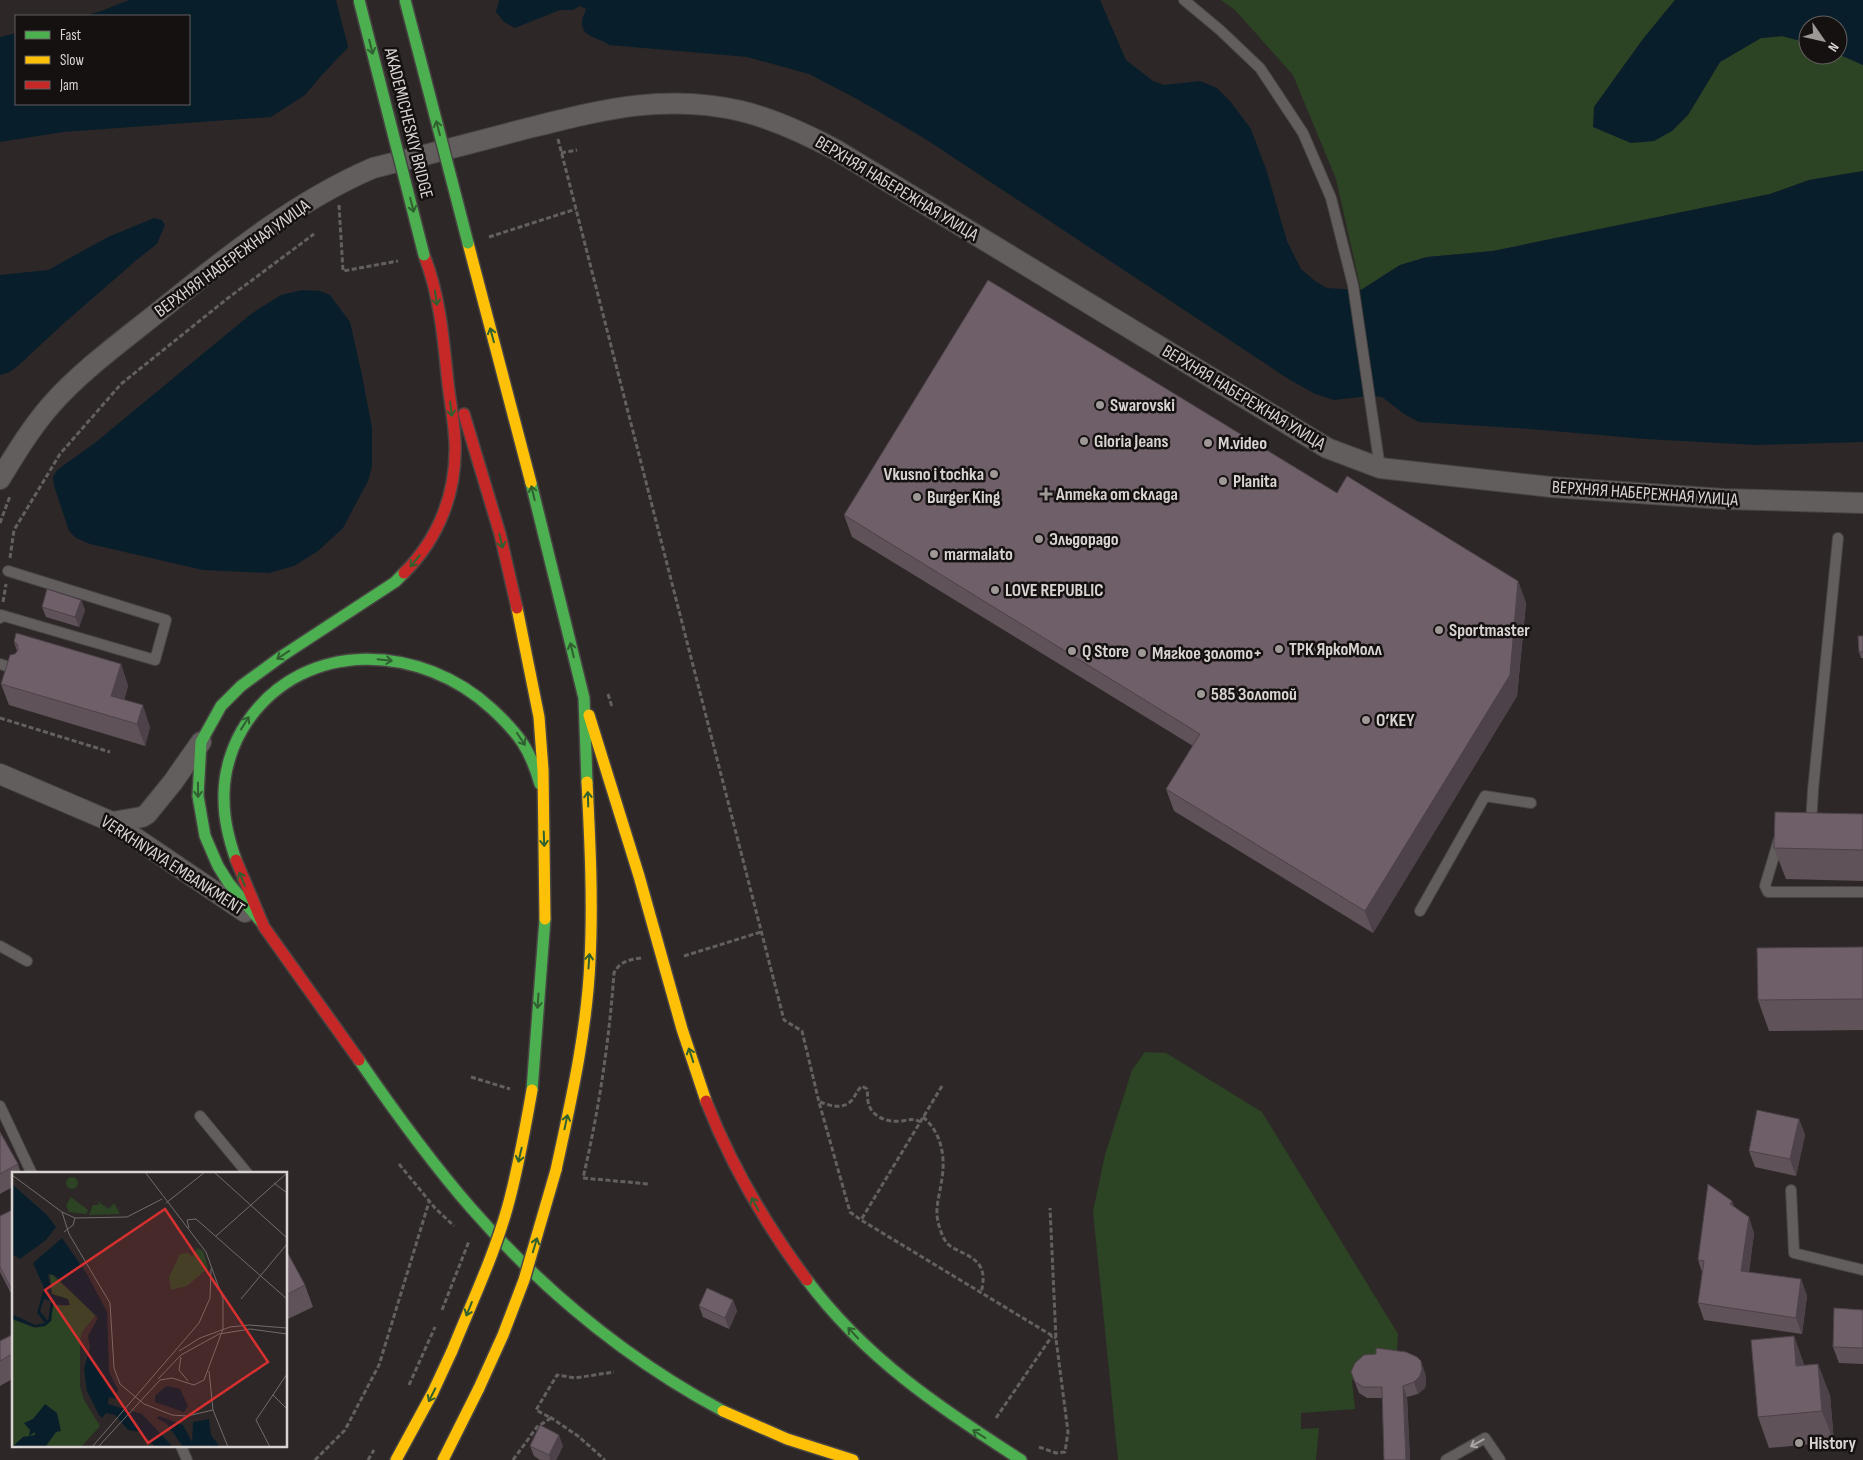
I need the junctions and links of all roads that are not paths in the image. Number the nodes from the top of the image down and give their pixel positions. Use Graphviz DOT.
graph roads {
  1 [pos="359,0"];
  2 [pos="405,0"];
  3 [pos="1184,0"];
  4 [pos="443,343"];
  5 [pos="1380,468"];
  6 [pos="7,484"];
  7 [pos="1863,503"];
  8 [pos="1838,538"];
  9 [pos="8,571"];
  10 [pos="1,617"];
  11 [pos="0,664"];
  12 [pos="19,670"];
  13 [pos="584,698"];
  14 [pos="201,742"];
  15 [pos="0,774"];
  16 [pos="542,790"];
  17 [pos="1531,803"];
  18 [pos="112,822"];
  19 [pos="1811,829"];
  20 [pos="1787,834"];
  21 [pos="1863,892"];
  22 [pos="1420,911"];
  23 [pos="262,923"];
  24 [pos="0,946"];
  25 [pos="27,962"];
  26 [pos="0,1106"];
  27 [pos="200,1116"];
  28 [pos="31,1172"];
  29 [pos="246,1172"];
  30 [pos="1791,1190"];
  31 [pos="1863,1270"];
  32 [pos="182,1448"];
  33 [pos="187,1460"];
  34 [pos="396,1460"];
  35 [pos="443,1460"];
  36 [pos="853,1460"];
  37 [pos="1021,1460"];
  38 [pos="1446,1460"];
  39 [pos="1500,1460"];
  1 -- 4 [label="main road, AKADEMICHESKIY BRIDGE, one-way, bridge"];
  13 -- 2 [label="main road, AKADEMICHESKIY BRIDGE, one-way, bridge"];
  3 -- 5 [label="lane"];
  4 -- 14 [label="main road, one-way"];
  4 -- 16 [label="main road, one-way"];
  5 -- 6 [label="street, ВЕРХНЯЯ НАБЕРЕЖНАЯ УЛИЦА"];
  5 -- 7 [label="street, ВЕРХНЯЯ НАБЕРЕЖНАЯ УЛИЦА"];
  8 -- 19 [label="lane"];
  9 -- 10 [label="lane"];
  11 -- 12 [label="lane"];
  35 -- 13 [label="main road, one-way, bridge"];
  37 -- 13 [label="main road, one-way"];
  14 -- 18 [label="street"];
  14 -- 23 [label="main road, one-way"];
  15 -- 18 [label="street, VERKHNYAYA EMBANKMENT"];
  23 -- 16 [label="main road, one-way"];
  16 -- 34 [label="main road, one-way, bridge"];
  17 -- 22 [label="lane"];
  18 -- 23 [label="street, VERKHNYAYA EMBANKMENT"];
  20 -- 21 [label="lane"];
  23 -- 36 [label="main road"];
  24 -- 25 [label="lane"];
  26 -- 28 [label="lane"];
  27 -- 29 [label="lane"];
  30 -- 31 [label="lane"];
  32 -- 33 [label="lane"];
  39 -- 38 [label="lane, one-way"];
}
